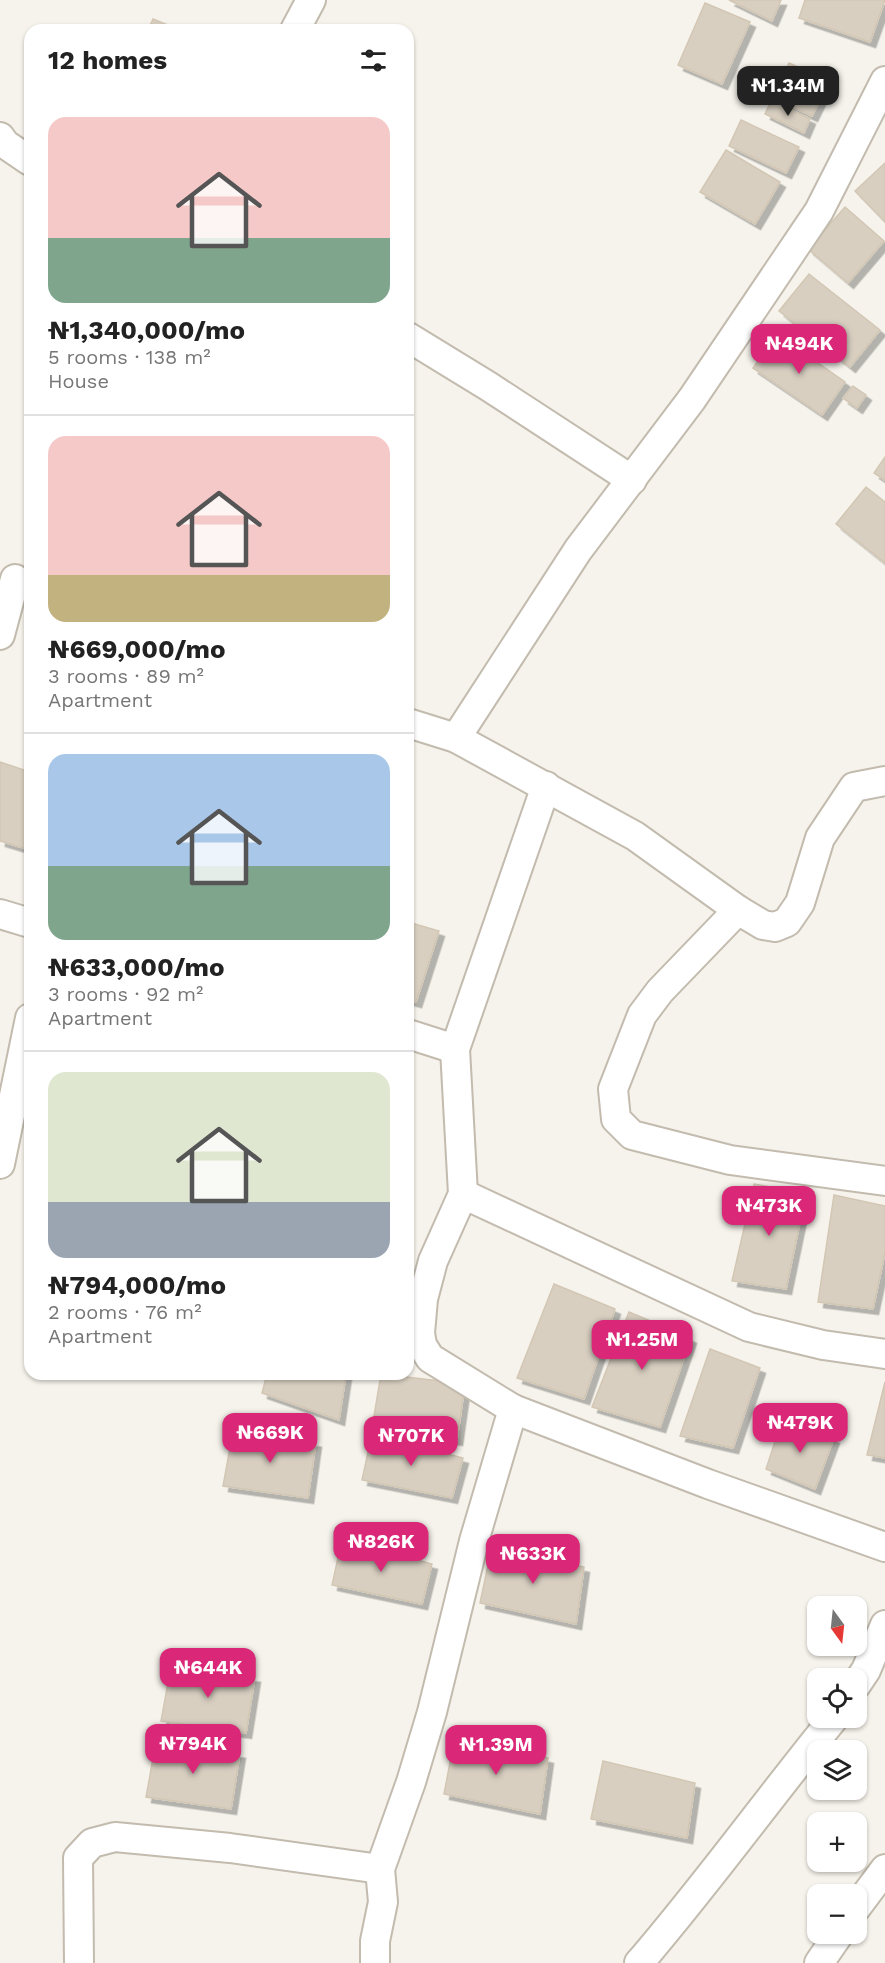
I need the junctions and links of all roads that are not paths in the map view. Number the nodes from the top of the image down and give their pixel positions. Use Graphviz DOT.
graph roads {
  1 [pos="310,0"];
  2 [pos="298,24"];
  3 [pos="885,81"];
  4 [pos="0,136"];
  5 [pos="24,157"];
  6 [pos="414,341"];
  7 [pos="632,480"];
  8 [pos="15,579"];
  9 [pos="0,635"];
  10 [pos="414,725"];
  11 [pos="456,738"];
  12 [pos="885,781"];
  13 [pos="546,786"];
  14 [pos="738,910"];
  15 [pos="0,914"];
  16 [pos="24,921"];
  17 [pos="414,1036"];
  18 [pos="24,1047"];
  19 [pos="455,1049"];
  20 [pos="0,1164"];
  21 [pos="885,1181"];
  22 [pos="463,1194"];
  23 [pos="885,1354"];
  24 [pos="513,1409"];
  25 [pos="885,1547"];
  26 [pos="885,1625"];
  27 [pos="867,1669"];
  28 [pos="826,1728"];
  29 [pos="380,1869"];
  30 [pos="885,1869"];
  31 [pos="867,1893"];
  32 [pos="832,1944"];
  33 [pos="79,1963"];
  34 [pos="375,1963"];
  35 [pos="639,1963"];
  36 [pos="819,1963"];
  1 -- 2 [label="street"];
  3 -- 7 [label="street"];
  4 -- 5 [label="street"];
  6 -- 7 [label="street"];
  7 -- 11 [label="street"];
  8 -- 9 [label="street"];
  10 -- 11 [label="street"];
  11 -- 13 [label="street"];
  12 -- 14 [label="street"];
  13 -- 14 [label="street"];
  13 -- 19 [label="street"];
  14 -- 21 [label="street"];
  15 -- 16 [label="street"];
  17 -- 19 [label="street"];
  18 -- 20 [label="street"];
  19 -- 22 [label="street"];
  22 -- 23 [label="street"];
  22 -- 24 [label="street"];
  24 -- 25 [label="street"];
  24 -- 29 [label="street"];
  26 -- 27 [label="street"];
  28 -- 35 [label="street"];
  29 -- 33 [label="street"];
  29 -- 34 [label="street"];
  30 -- 31 [label="street"];
  32 -- 36 [label="street"];
}
